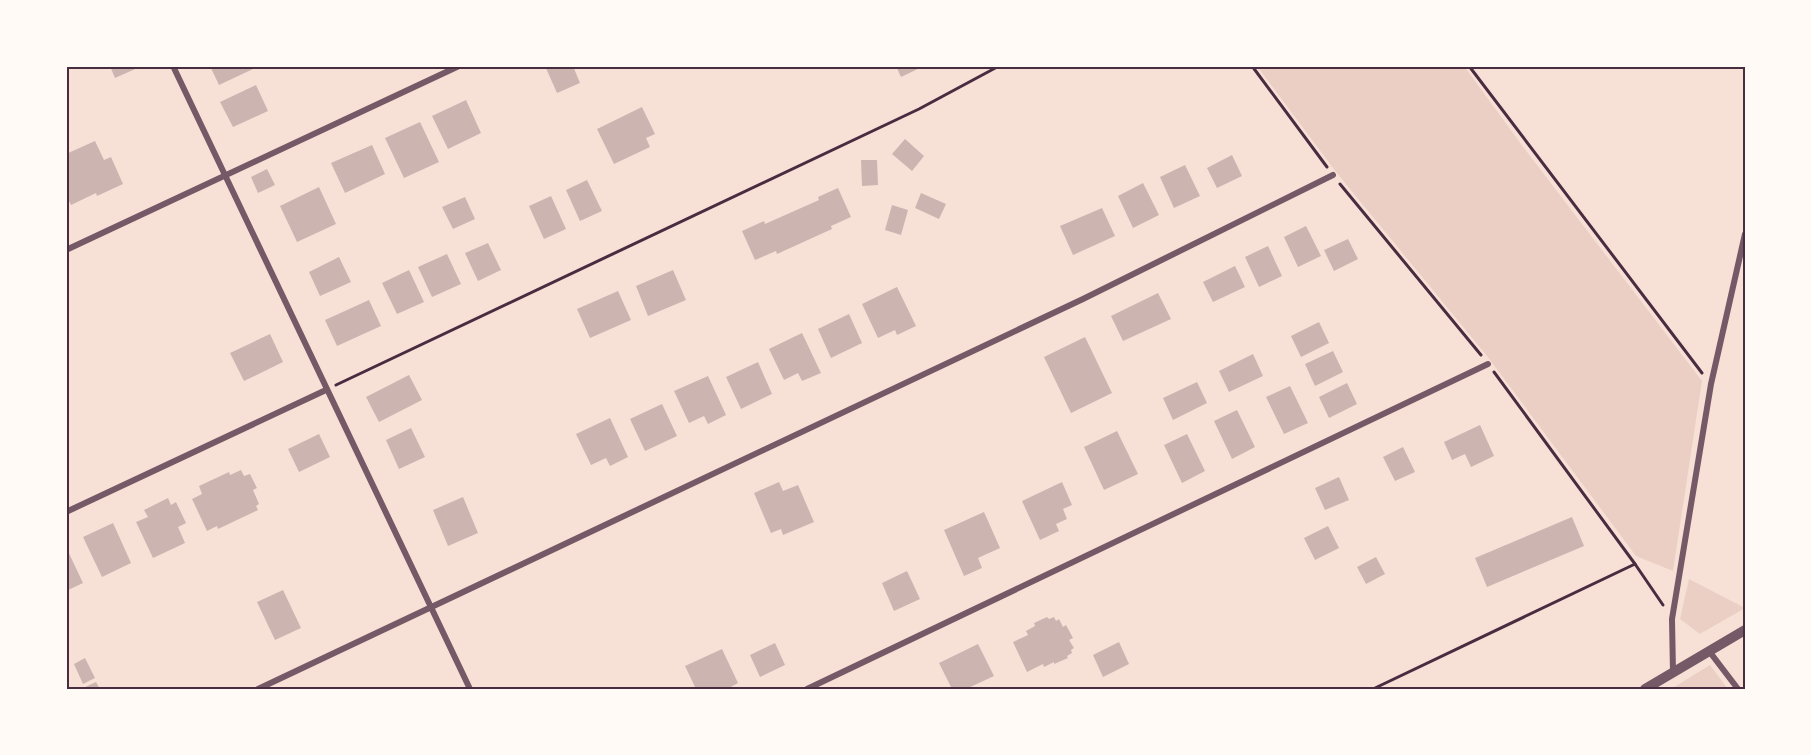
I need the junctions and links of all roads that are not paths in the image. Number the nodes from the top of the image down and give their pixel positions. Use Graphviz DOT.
graph roads {
  1 [pos="173,66"];
  2 [pos="459,66"];
  3 [pos="1333,175"];
  4 [pos="225,177"];
  5 [pos="1745,234"];
  6 [pos="66,250"];
  7 [pos="1488,364"];
  8 [pos="326,390"];
  9 [pos="66,512"];
  10 [pos="431,608"];
  11 [pos="1745,630"];
  12 [pos="1709,651"];
  13 [pos="1673,672"];
  14 [pos="258,689"];
  15 [pos="470,689"];
  16 [pos="807,689"];
  17 [pos="1645,689"];
  18 [pos="1738,689"];
  1 -- 4 [label="street"];
  2 -- 4 [label="street"];
  3 -- 10 [label="street"];
  4 -- 6 [label="street"];
  4 -- 8 [label="street"];
  5 -- 13 [label="street"];
  7 -- 16 [label="street"];
  8 -- 9 [label="street"];
  8 -- 10 [label="street"];
  10 -- 14 [label="street"];
  10 -- 15 [label="street"];
  11 -- 12 [label="street"];
  12 -- 13 [label="street"];
  12 -- 18 [label="street"];
  13 -- 17 [label="street"];
}
